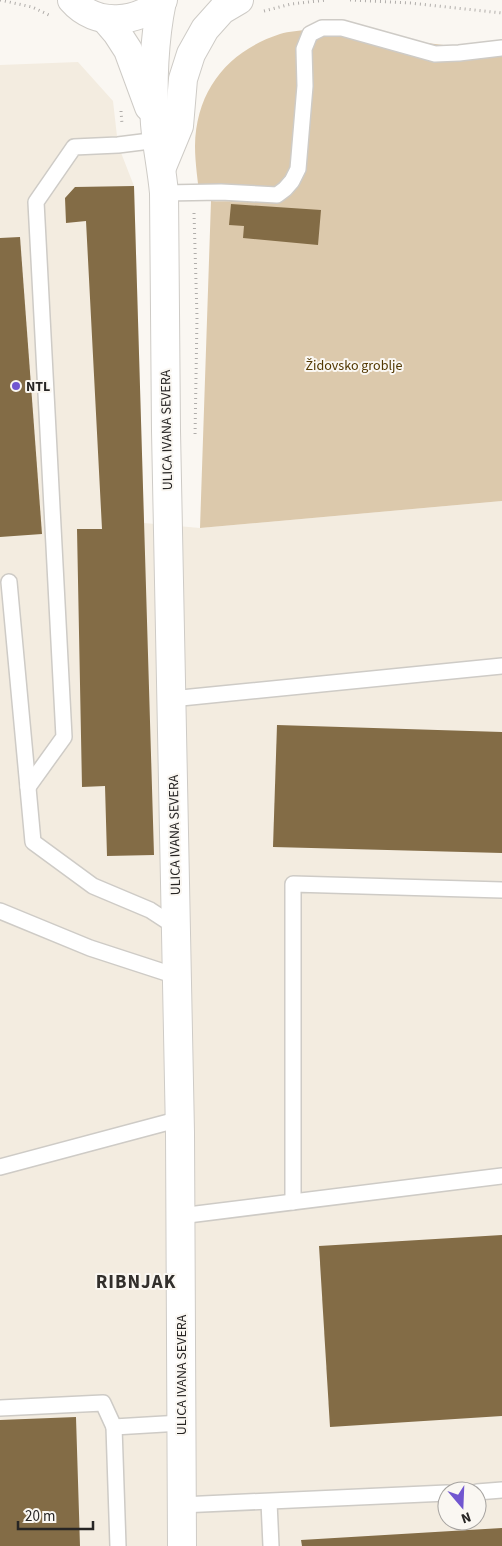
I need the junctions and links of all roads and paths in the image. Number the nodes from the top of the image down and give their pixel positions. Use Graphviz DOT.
graph roads {
  1 [pos="0,0"];
  2 [pos="9,0"];
  3 [pos="72,0"];
  4 [pos="162,0"];
  5 [pos="327,0"];
  6 [pos="350,0"];
  7 [pos="249,7"];
  8 [pos="502,13"];
  9 [pos="105,18"];
  10 [pos="502,48"];
  11 [pos="157,132"];
  12 [pos="163,180"];
  13 [pos="194,209"];
  14 [pos="195,437"];
  15 [pos="9,582"];
  16 [pos="502,666"];
  17 [pos="171,699"];
  18 [pos="28,787"];
  19 [pos="502,890"];
  20 [pos="0,911"];
  21 [pos="176,926"];
  22 [pos="176,976"];
  23 [pos="180,1119"];
  24 [pos="0,1167"];
  25 [pos="502,1176"];
  26 [pos="293,1202"];
  27 [pos="180,1216"];
  28 [pos="0,1408"];
  29 [pos="181,1424"];
  30 [pos="114,1427"];
  31 [pos="502,1490"];
  32 [pos="487,1491"];
  33 [pos="437,1494"];
  34 [pos="269,1502"];
  35 [pos="181,1505"];
  36 [pos="118,1546"];
  37 [pos="182,1546"];
  38 [pos="271,1546"];
  1 -- 2 [label="path"];
  3 -- 9 [label="street"];
  4 -- 9 [label="street"];
  4 -- 11 [label="street, ULICA IVANA SEVERA"];
  5 -- 7 [label="path"];
  6 -- 8 [label="path"];
  7 -- 12 [label="street"];
  9 -- 11 [label="street, ULICA IVANA SEVERA"];
  10 -- 12 [label="lane"];
  11 -- 12 [label="street, ULICA IVANA SEVERA"];
  11 -- 18 [label="lane"];
  12 -- 17 [label="street, ULICA IVANA SEVERA"];
  13 -- 14 [label="path"];
  15 -- 18 [label="lane"];
  16 -- 17 [label="lane"];
  17 -- 21 [label="street, ULICA IVANA SEVERA"];
  18 -- 21 [label="lane"];
  19 -- 26 [label="lane"];
  20 -- 22 [label="lane"];
  21 -- 22 [label="street, ULICA IVANA SEVERA"];
  22 -- 23 [label="street, ULICA IVANA SEVERA"];
  23 -- 24 [label="lane"];
  23 -- 27 [label="street, ULICA IVANA SEVERA"];
  25 -- 26 [label="lane"];
  26 -- 27 [label="lane"];
  27 -- 29 [label="street, ULICA IVANA SEVERA"];
  28 -- 30 [label="lane"];
  29 -- 30 [label="lane"];
  29 -- 35 [label="street, ULICA IVANA SEVERA"];
  30 -- 36 [label="lane"];
  31 -- 32 [label="lane"];
  33 -- 34 [label="lane"];
  34 -- 35 [label="lane"];
  34 -- 38 [label="lane"];
  35 -- 37 [label="street, ULICA IVANA SEVERA"];
}
